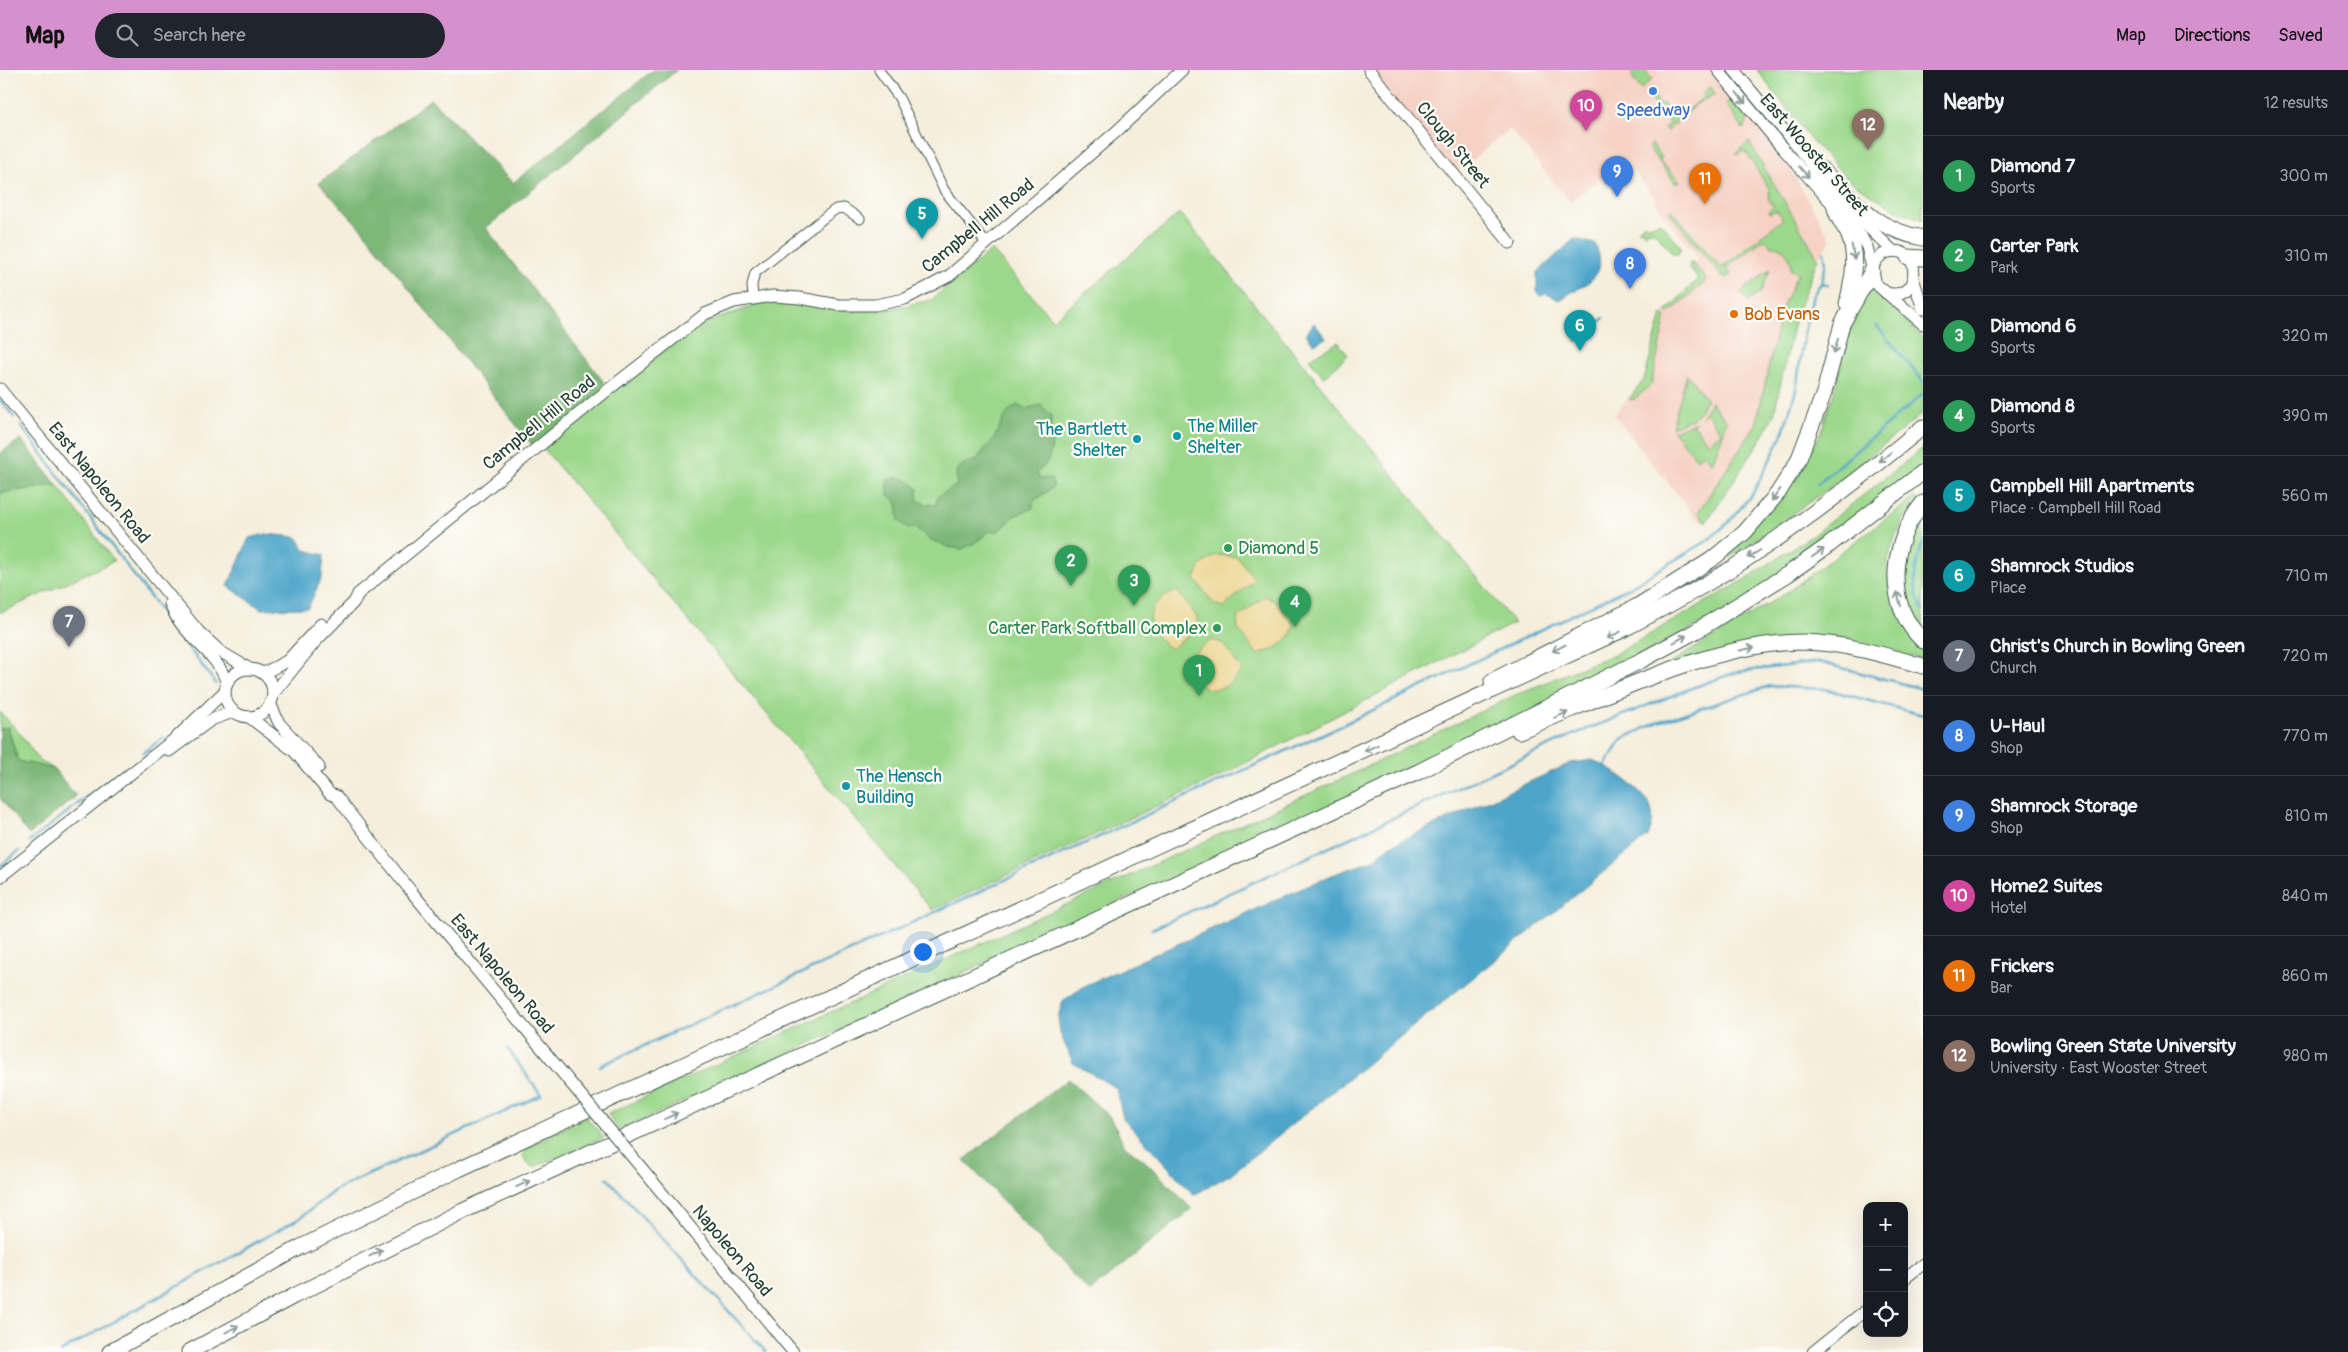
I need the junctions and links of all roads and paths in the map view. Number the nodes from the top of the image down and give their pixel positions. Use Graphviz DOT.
graph roads {
  1 [pos="879,70"];
  2 [pos="1182,70"];
  3 [pos="1369,70"];
  4 [pos="1718,70"];
  5 [pos="1734,70"];
  6 [pos="1814,168"];
  7 [pos="1835,208"];
  8 [pos="860,219"];
  9 [pos="1923,238"];
  10 [pos="986,243"];
  11 [pos="1510,243"];
  12 [pos="1893,251"];
  13 [pos="1916,257"];
  14 [pos="1873,270"];
  15 [pos="1914,280"];
  16 [pos="1886,293"];
  17 [pos="753,298"];
  18 [pos="1923,309"];
  19 [pos="1842,324"];
  20 [pos="1923,324"];
  21 [pos="0,389"];
  22 [pos="1923,427"];
  23 [pos="1923,472"];
  24 [pos="1923,503"];
  25 [pos="358,594"];
  26 [pos="170,599"];
  27 [pos="1923,641"];
  28 [pos="1923,666"];
  29 [pos="250,669"];
  30 [pos="264,674"];
  31 [pos="226,687"];
  32 [pos="271,698"];
  33 [pos="233,712"];
  34 [pos="249,717"];
  35 [pos="1403,733"];
  36 [pos="153,756"];
  37 [pos="1418,772"];
  38 [pos="336,796"];
  39 [pos="0,877"];
  40 [pos="644,1171"];
  41 [pos="1923,1264"];
  42 [pos="1908,1276"];
  43 [pos="1863,1312"];
  44 [pos="110,1352"];
  45 [pos="190,1352"];
  46 [pos="793,1352"];
  47 [pos="1813,1352"];
  1 -- 10 [label="street"];
  2 -- 10 [label="main road, Campbell Hill Road"];
  3 -- 11 [label="main road, Clough Street"];
  4 -- 7 [label="main road, East Wooster Street, one-way"];
  5 -- 6 [label="main road, East Wooster Street"];
  6 -- 9 [label="highway"];
  6 -- 12 [label="main road, East Wooster Street"];
  7 -- 14 [label="main road, East Wooster Street"];
  7 -- 19 [label="highway, one-way"];
  8 -- 17 [label="street"];
  10 -- 17 [label="main road, Campbell Hill Road"];
  12 -- 13 [label="main road, East Wooster Street"];
  12 -- 14 [label="main road"];
  13 -- 15 [label="main road, East Wooster Street"];
  14 -- 16 [label="main road, East Wooster Street"];
  14 -- 19 [label="highway"];
  15 -- 16 [label="main road"];
  15 -- 18 [label="main road, East Wooster Street"];
  16 -- 20 [label="main road, East Wooster Street"];
  17 -- 25 [label="main road, Campbell Hill Road"];
  19 -- 35 [label="highway, one-way"];
  21 -- 26 [label="main road, East Napoleon Road"];
  22 -- 35 [label="highway, one-way"];
  37 -- 23 [label="highway, one-way"];
  27 -- 24 [label="highway, one-way"];
  25 -- 30 [label="main road, Campbell Hill Road"];
  25 -- 32 [label="main road, Campbell Hill Road"];
  26 -- 29 [label="main road, East Napoleon Road"];
  26 -- 31 [label="main road, East Napoleon Road"];
  37 -- 28 [label="highway, one-way"];
  29 -- 30 [label="main road"];
  29 -- 31 [label="main road"];
  30 -- 32 [label="main road"];
  31 -- 33 [label="main road"];
  31 -- 36 [label="main road"];
  32 -- 34 [label="main road"];
  32 -- 38 [label="main road, East Napoleon Road"];
  33 -- 34 [label="main road"];
  33 -- 36 [label="main road"];
  34 -- 38 [label="main road, East Napoleon Road"];
  35 -- 44 [label="highway, one-way"];
  36 -- 39 [label="main road"];
  45 -- 37 [label="highway, one-way"];
  38 -- 40 [label="main road, East Napoleon Road, bridge"];
  40 -- 46 [label="main road, Napoleon Road"];
  41 -- 42 [label="main road"];
  43 -- 47 [label="main road"];
}
